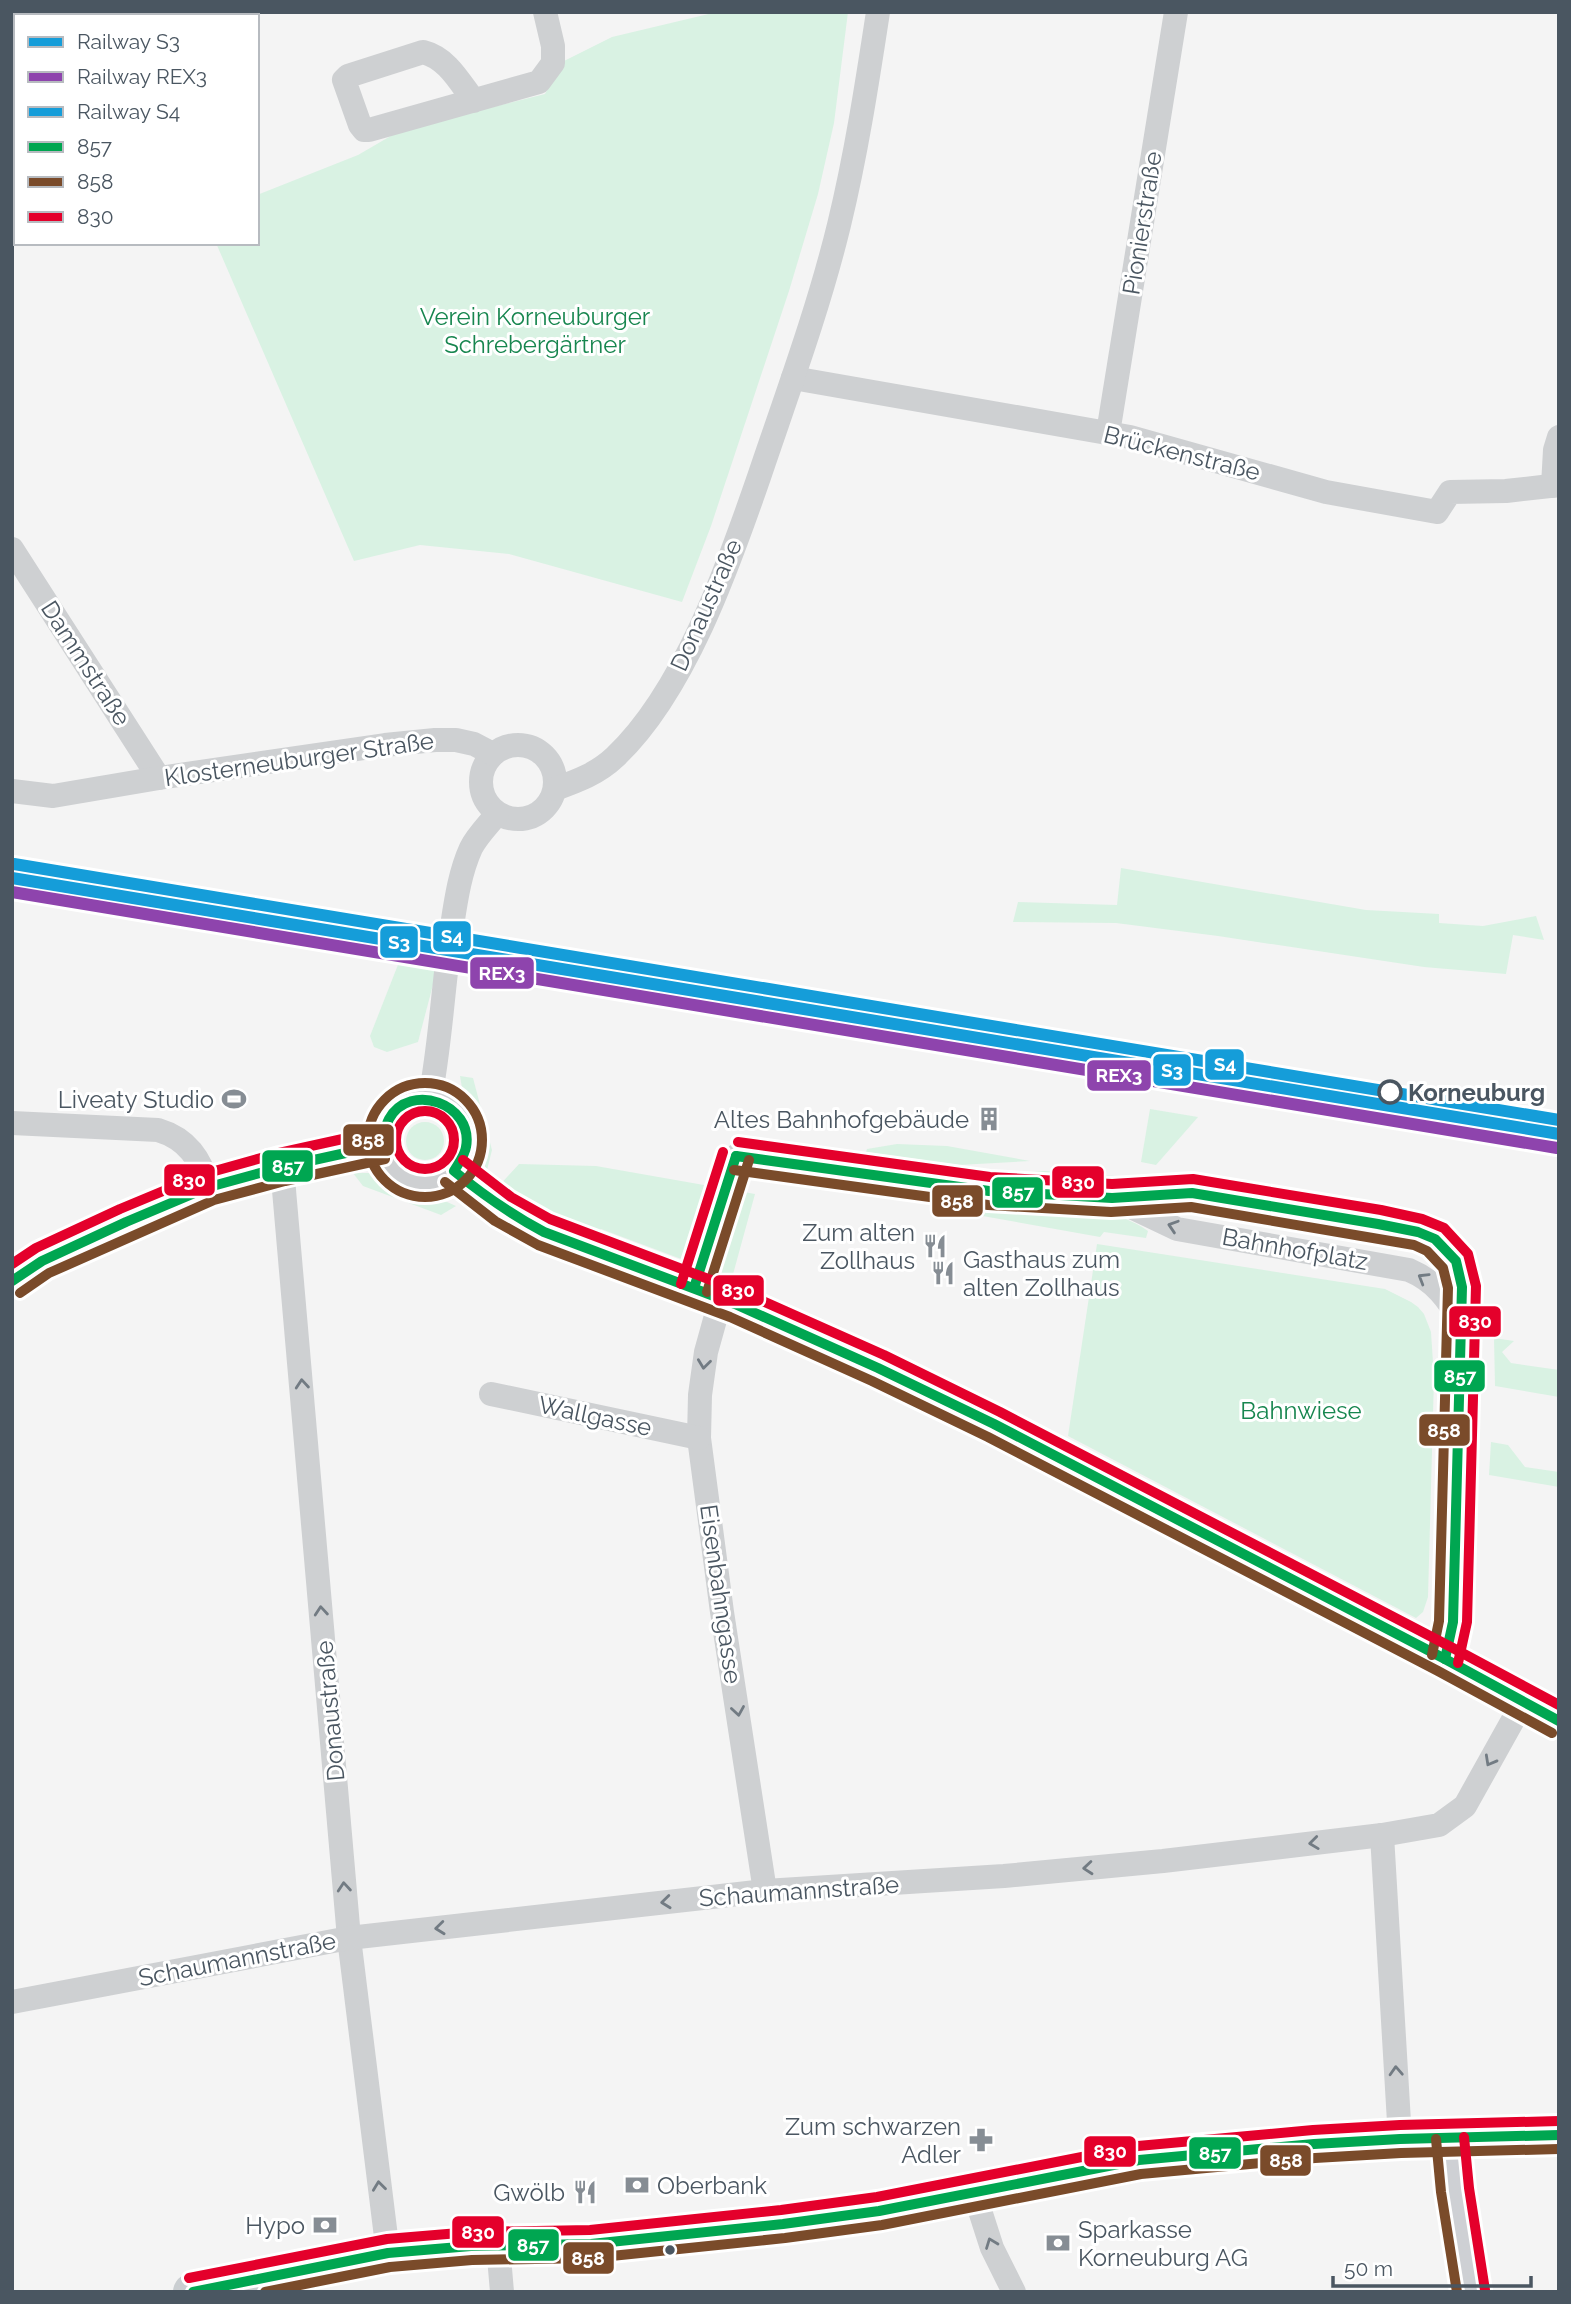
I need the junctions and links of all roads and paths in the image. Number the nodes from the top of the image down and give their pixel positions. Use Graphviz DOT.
graph roads {
  1 [pos="545,12"];
  2 [pos="878,12"];
  3 [pos="1176,12"];
  4 [pos="474,101"];
  5 [pos="793,378"];
  6 [pos="1108,433"];
  7 [pos="1559,437"];
  8 [pos="1556,485"];
  9 [pos="12,549"];
  10 [pos="493,754"];
  11 [pos="159,778"];
  12 [pos="555,789"];
  13 [pos="12,792"];
  14 [pos="498,814"];
  15 [pos="430,1098"];
  16 [pos="12,1123"];
  17 [pos="382,1146"];
  18 [pos="282,1167"];
  19 [pos="454,1171"];
  20 [pos="209,1187"];
  21 [pos="1112,1198"];
  22 [pos="12,1280"];
  23 [pos="694,1288"];
  24 [pos="721,1298"];
  25 [pos="1461,1323"];
  26 [pos="491,1394"];
  27 [pos="699,1438"];
  28 [pos="1445,1659"];
  29 [pos="1524,1702"];
  30 [pos="1559,1721"];
  31 [pos="1382,1835"];
  32 [pos="765,1891"];
  33 [pos="349,1938"];
  34 [pos="12,2002"];
  35 [pos="1559,2135"];
  36 [pos="1450,2138"];
  37 [pos="1400,2139"];
  38 [pos="974,2192"];
  39 [pos="498,2245"];
  40 [pos="388,2253"];
  41 [pos="192,2292"];
  42 [pos="502,2292"];
  43 [pos="1014,2292"];
  44 [pos="1471,2292"];
  1 -- 4 [label="street"];
  2 -- 5 [label="street, Donaustraße"];
  3 -- 6 [label="street, Pionierstraße"];
  4 -- 4 [label="street"];
  5 -- 6 [label="street, Brückenstraße"];
  5 -- 12 [label="street, Donaustraße"];
  6 -- 8 [label="street, Brückenstraße"];
  7 -- 8 [label="street"];
  9 -- 11 [label="street, Dammstraße"];
  10 -- 11 [label="street, Klosterneuburger Straße"];
  10 -- 12 [label="street"];
  10 -- 14 [label="street"];
  11 -- 13 [label="street, Klosterneuburger Straße"];
  12 -- 14 [label="street"];
  14 -- 15 [label="street"];
  15 -- 17 [label="street"];
  15 -- 19 [label="street"];
  16 -- 20 [label="street"];
  17 -- 18 [label="street"];
  17 -- 19 [label="street"];
  18 -- 20 [label="street"];
  33 -- 18 [label="street, Donaustraße, one-way"];
  19 -- 23 [label="street"];
  20 -- 22 [label="street"];
  21 -- 23 [label="street, Bahnhofplatz"];
  25 -- 21 [label="street, Bahnhofplatz, one-way"];
  21 -- 25 [label="street, Bahnhofplatz"];
  23 -- 24 [label="street"];
  24 -- 27 [label="street, Eisenbahngasse, one-way"];
  24 -- 28 [label="street"];
  25 -- 28 [label="street, Bahnhofplatz"];
  26 -- 27 [label="street, Wallgasse"];
  27 -- 32 [label="street, Eisenbahngasse, one-way"];
  28 -- 29 [label="street"];
  29 -- 30 [label="street"];
  29 -- 31 [label="street, Schaumannstraße, one-way"];
  31 -- 32 [label="street, Schaumannstraße, one-way"];
  37 -- 31 [label="street, one-way"];
  32 -- 33 [label="street, Schaumannstraße, one-way"];
  33 -- 34 [label="street, Schaumannstraße"];
  40 -- 33 [label="street, Donaustraße, one-way"];
  35 -- 36 [label="main road"];
  36 -- 37 [label="main road"];
  36 -- 44 [label="street"];
  37 -- 38 [label="main road"];
  38 -- 39 [label="main road"];
  43 -- 38 [label="street, one-way"];
  39 -- 40 [label="main road"];
  39 -- 42 [label="street"];
  40 -- 41 [label="main road"];
}
